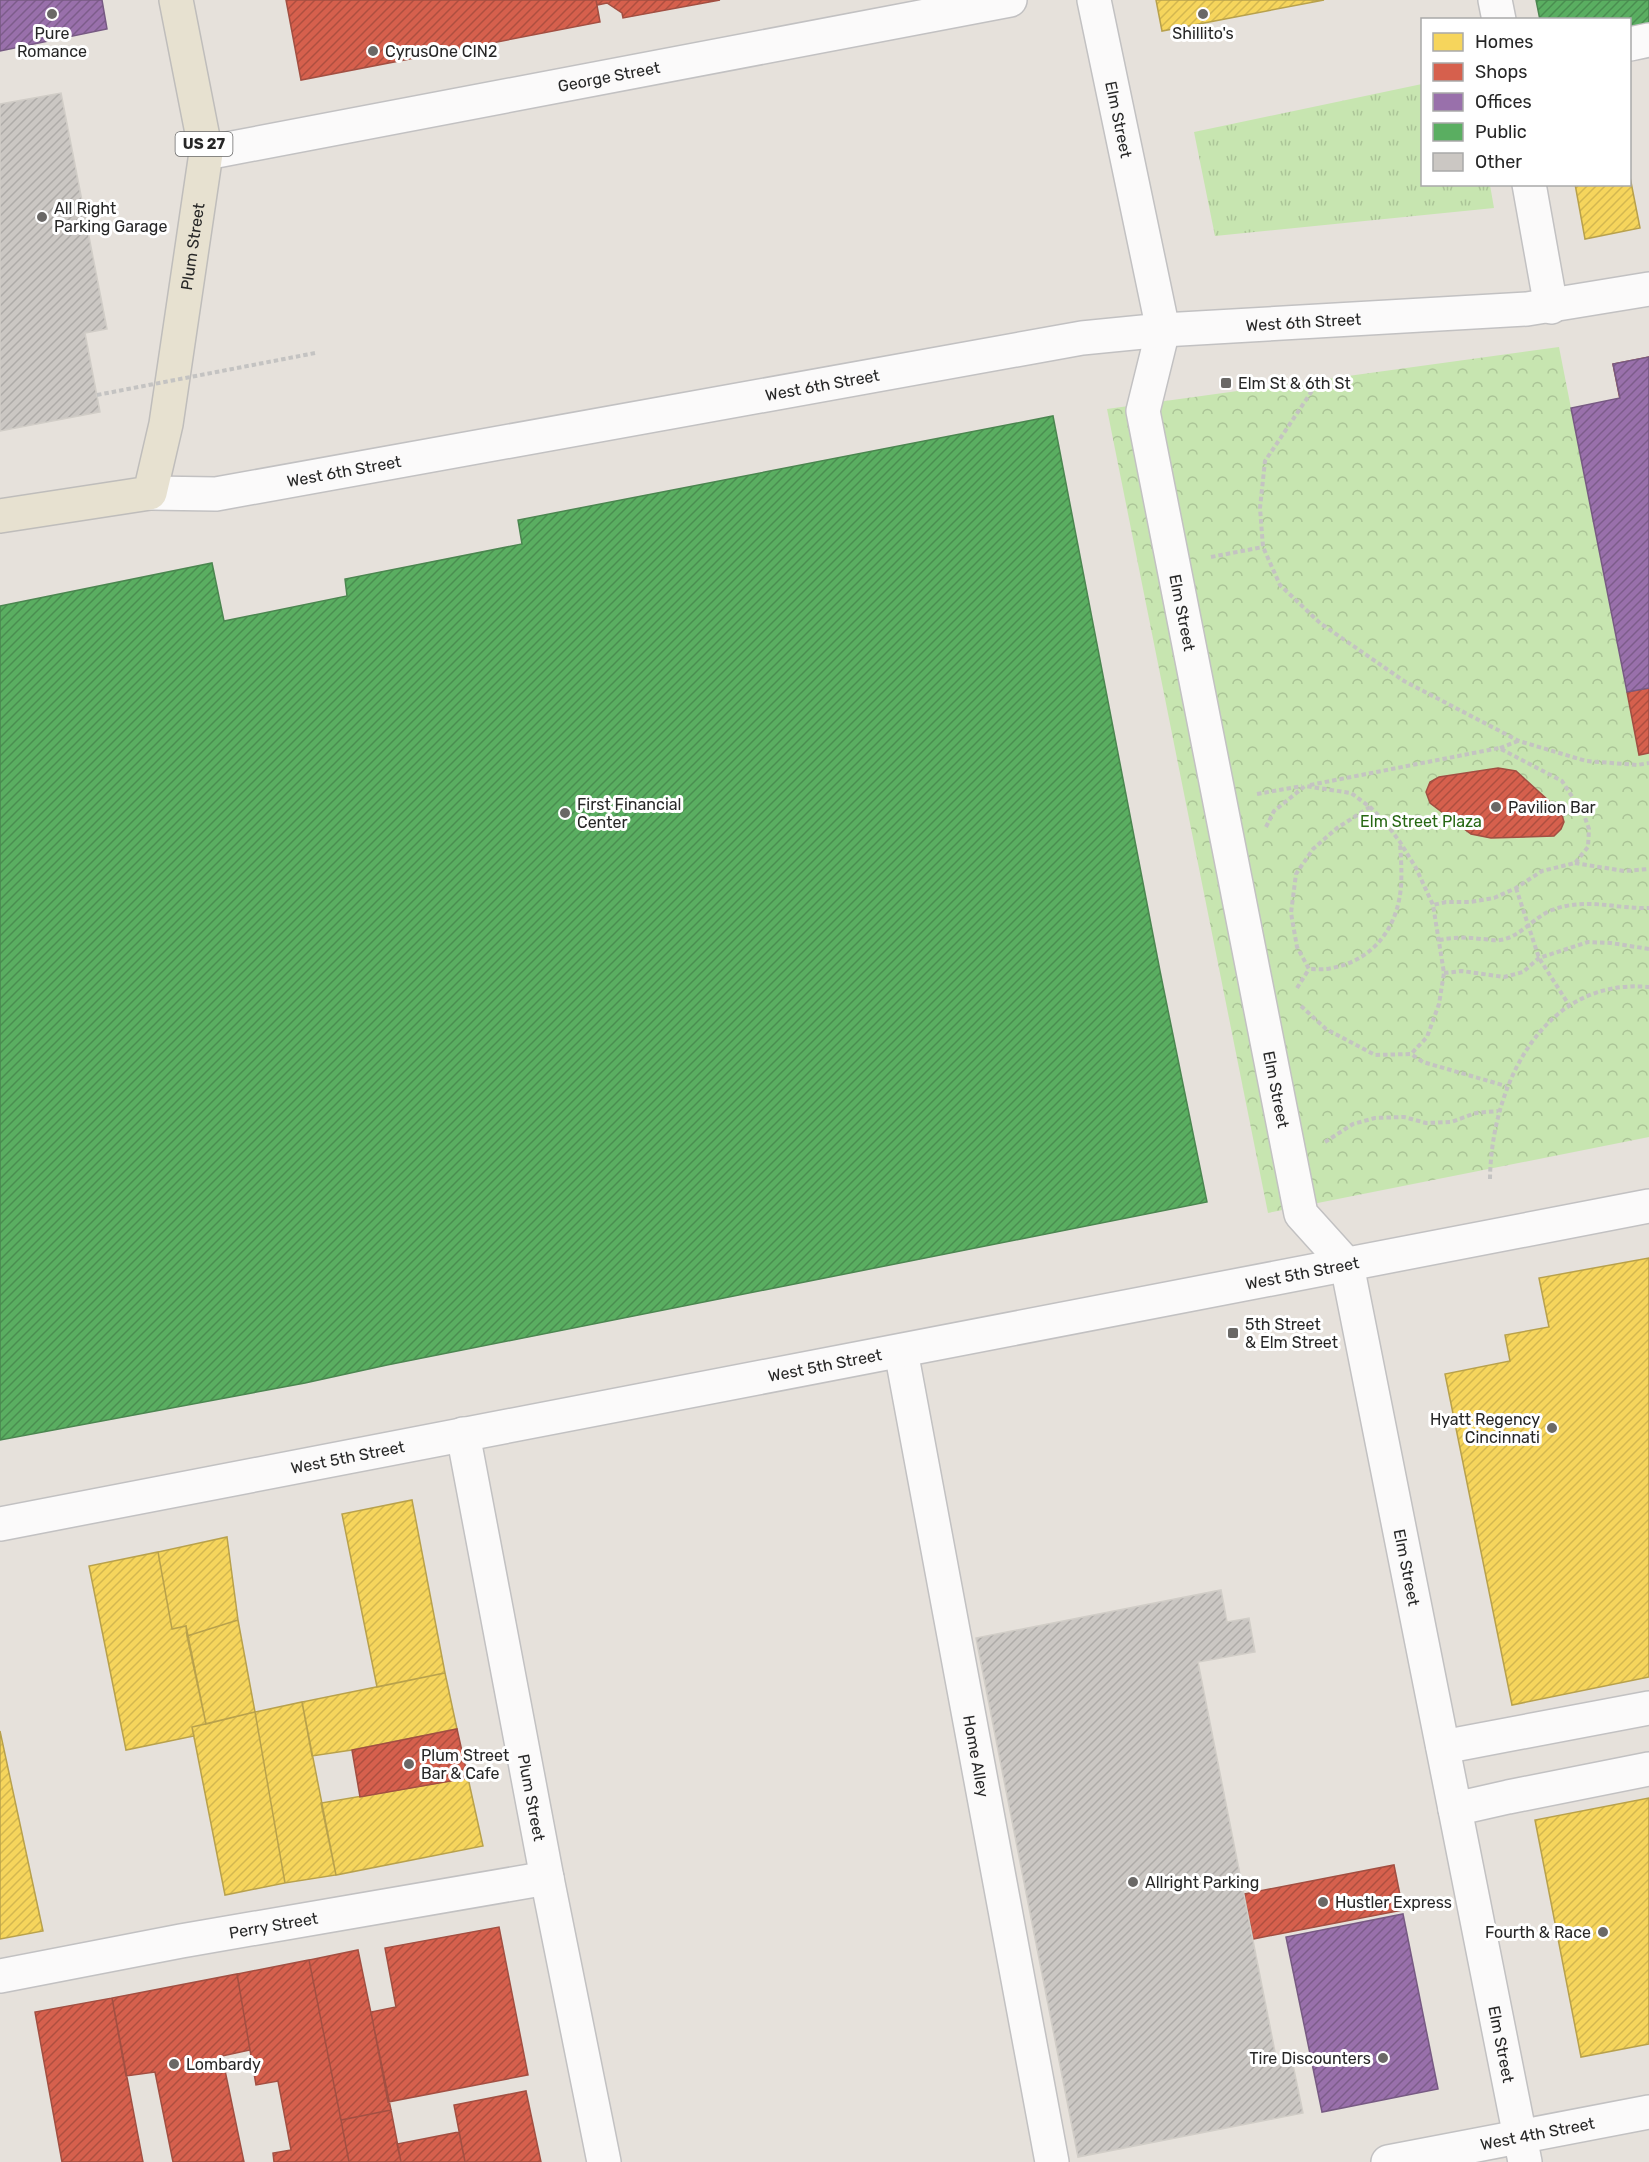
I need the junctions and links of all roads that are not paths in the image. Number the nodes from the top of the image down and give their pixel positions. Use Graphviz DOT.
graph roads {
  1 [pos="176,0"];
  2 [pos="1010,0"];
  3 [pos="1094,0"];
  4 [pos="1495,0"];
  5 [pos="1499,18"];
  6 [pos="1649,40"];
  7 [pos="1631,44"];
  8 [pos="206,153"];
  9 [pos="1529,186"];
  10 [pos="1649,289"];
  11 [pos="1551,307"];
  12 [pos="1163,330"];
  13 [pos="150,493"];
  14 [pos="0,516"];
  15 [pos="1649,1206"];
  16 [pos="1347,1265"];
  17 [pos="901,1351"];
  18 [pos="464,1434"];
  19 [pos="0,1524"];
  20 [pos="1649,1708"];
  21 [pos="1443,1747"];
  22 [pos="1649,1769"];
  23 [pos="1455,1809"];
  24 [pos="547,1878"];
  25 [pos="0,1976"];
  26 [pos="1649,2112"];
  27 [pos="1522,2149"];
  28 [pos="604,2162"];
  29 [pos="1052,2162"];
  30 [pos="1388,2162"];
  1 -- 8 [label="main road, Plum Street / US 27"];
  2 -- 8 [label="street, George Street"];
  3 -- 12 [label="street, Elm Street"];
  4 -- 5 [label="street"];
  6 -- 7 [label="street"];
  8 -- 13 [label="main road, Plum Street / US 27"];
  9 -- 11 [label="street"];
  10 -- 11 [label="street, West 6th Street"];
  11 -- 12 [label="street, West 6th Street"];
  12 -- 13 [label="street, West 6th Street"];
  12 -- 16 [label="street, Elm Street"];
  13 -- 14 [label="main road, West 6th Street"];
  15 -- 16 [label="street, West 5th Street"];
  16 -- 17 [label="street, West 5th Street"];
  16 -- 21 [label="street, Elm Street"];
  17 -- 18 [label="street, West 5th Street"];
  17 -- 29 [label="street, Home Alley"];
  18 -- 19 [label="street, West 5th Street"];
  18 -- 24 [label="street, Plum Street"];
  20 -- 21 [label="street"];
  21 -- 23 [label="street, Elm Street"];
  22 -- 23 [label="street"];
  23 -- 27 [label="street, Elm Street"];
  24 -- 25 [label="street, Perry Street"];
  24 -- 28 [label="street, Plum Street"];
  26 -- 27 [label="street, West 4th Street"];
  27 -- 30 [label="street, West 4th Street"];
}
